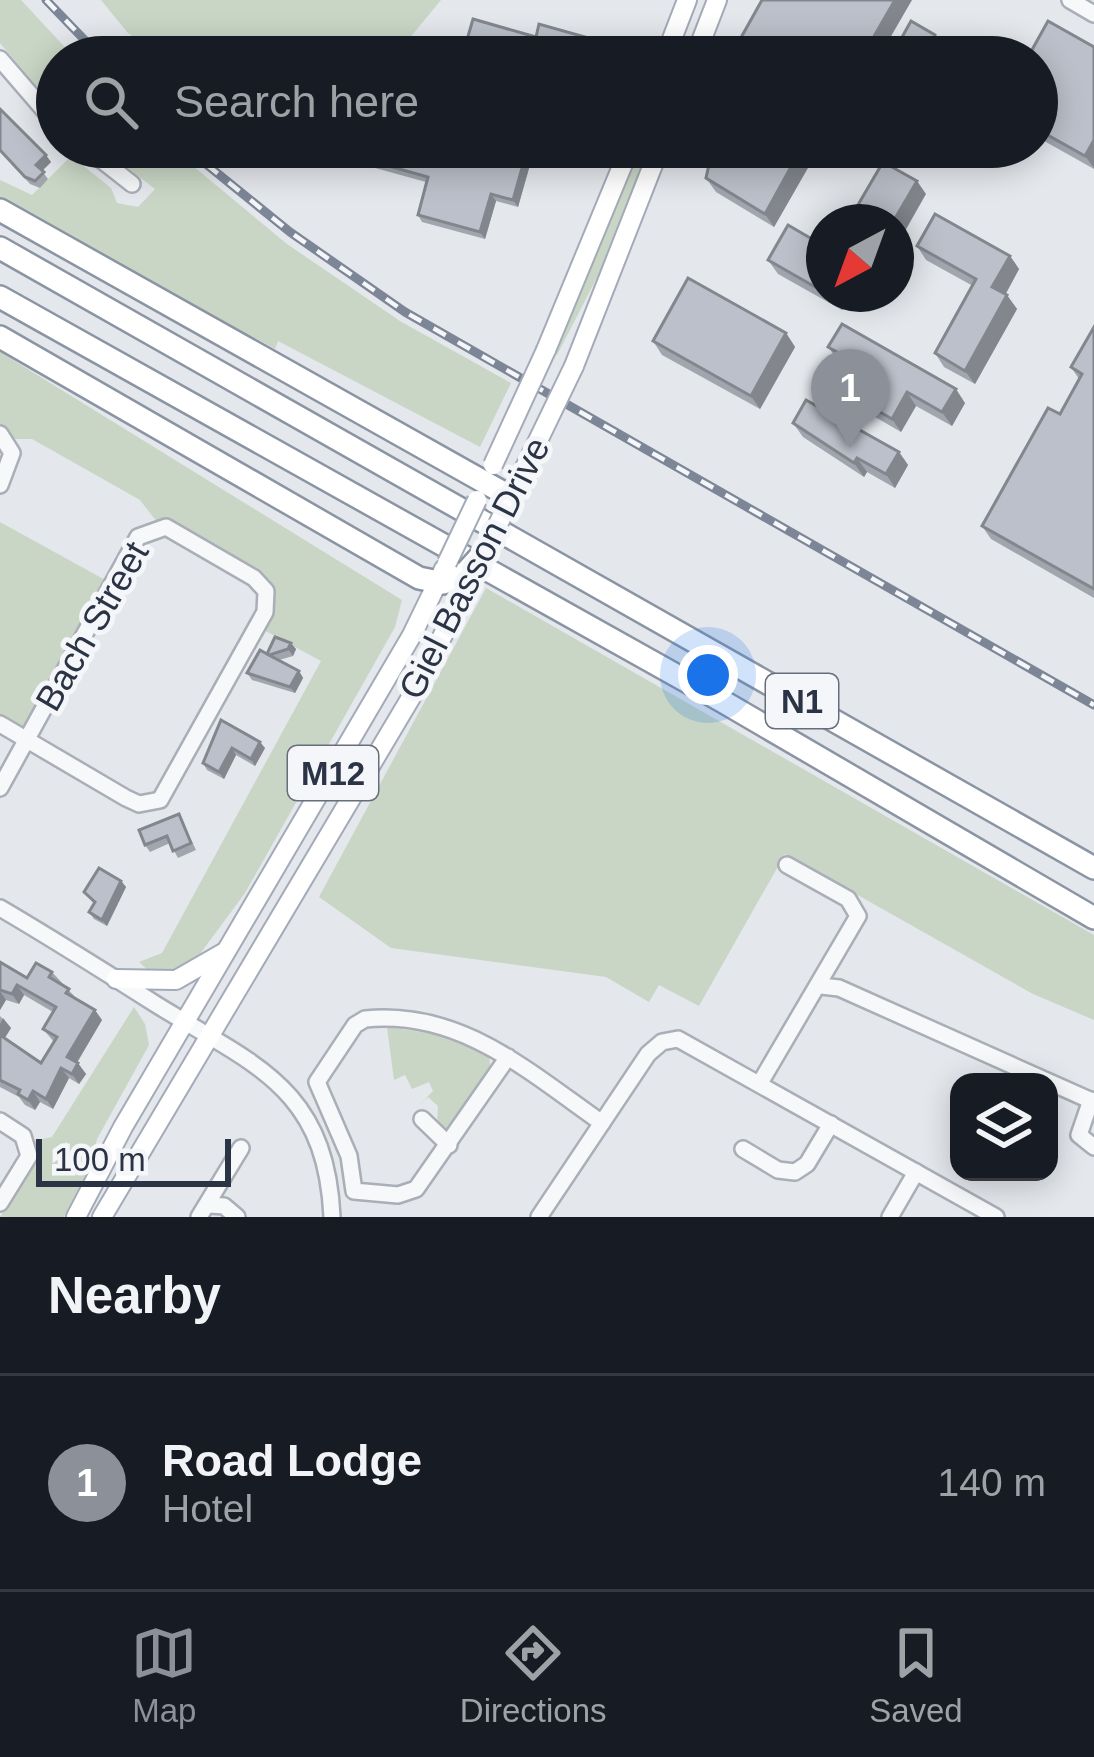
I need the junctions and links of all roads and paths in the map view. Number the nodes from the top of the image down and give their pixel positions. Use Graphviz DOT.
graph roads {
  1 [pos="687,0"];
  2 [pos="717,0"];
  3 [pos="1070,0"];
  4 [pos="1094,14"];
  5 [pos="673,36"];
  6 [pos="702,36"];
  7 [pos="0,59"];
  8 [pos="36,100"];
  9 [pos="112,168"];
  10 [pos="621,168"];
  11 [pos="652,168"];
  12 [pos="132,184"];
  13 [pos="0,211"];
  14 [pos="0,248"];
  15 [pos="0,297"];
  16 [pos="0,337"];
  17 [pos="0,434"];
  18 [pos="485,482"];
  19 [pos="0,485"];
  20 [pos="510,498"];
  21 [pos="485,551"];
  22 [pos="456,573"];
  23 [pos="0,724"];
  24 [pos="26,740"];
  25 [pos="0,788"];
  26 [pos="788,866"];
  27 [pos="1094,868"];
  28 [pos="0,908"];
  29 [pos="1094,918"];
  30 [pos="229,949"];
  31 [pos="116,979"];
  32 [pos="820,986"];
  33 [pos="186,1021"];
  34 [pos="211,1035"];
  35 [pos="508,1057"];
  36 [pos="760,1082"];
  37 [pos="1092,1101"];
  38 [pos="422,1119"];
  39 [pos="0,1120"];
  40 [pos="602,1123"];
  41 [pos="831,1124"];
  42 [pos="448,1145"];
  43 [pos="241,1148"];
  44 [pos="1094,1148"];
  45 [pos="743,1149"];
  46 [pos="916,1172"];
  47 [pos="0,1203"];
  48 [pos="204,1211"];
  49 [pos="76,1217"];
  50 [pos="102,1217"];
  51 [pos="237,1217"];
  52 [pos="332,1217"];
  53 [pos="539,1217"];
  54 [pos="890,1217"];
  55 [pos="996,1217"];
  1 -- 5 [label="main road"];
  2 -- 6 [label="main road"];
  3 -- 4 [label="street"];
  7 -- 8 [label="street"];
  9 -- 12 [label="street"];
  10 -- 18 [label="main road, Giel Basson Drive / M12, bridge"];
  11 -- 20 [label="main road, Giel Basson Drive, bridge"];
  13 -- 18 [label="highway"];
  14 -- 27 [label="highway, N1"];
  15 -- 29 [label="highway, N1"];
  16 -- 22 [label="highway"];
  17 -- 19 [label="street"];
  18 -- 20 [label="highway"];
  18 -- 22 [label="main road, Giel Basson Drive / M12, bridge"];
  20 -- 21 [label="main road, Giel Basson Drive, bridge"];
  21 -- 22 [label="highway, bridge"];
  22 -- 30 [label="main road, Giel Basson Drive / M12"];
  22 -- 34 [label="main road, Giel Basson Drive / M12"];
  23 -- 24 [label="street"];
  24 -- 24 [label="street, Bach Street"];
  24 -- 25 [label="street, Bach Street"];
  26 -- 32 [label="street"];
  28 -- 31 [label="street"];
  30 -- 31 [label="main road"];
  30 -- 33 [label="main road, Giel Basson Drive / M12"];
  31 -- 33 [label="street"];
  32 -- 36 [label="street"];
  32 -- 37 [label="street"];
  33 -- 34 [label="street"];
  33 -- 49 [label="main road, Giel Basson Drive / M12"];
  34 -- 50 [label="main road, Giel Basson Drive / M12"];
  34 -- 52 [label="street"];
  35 -- 40 [label="street"];
  35 -- 42 [label="street"];
  35 -- 42 [label="street"];
  36 -- 40 [label="street"];
  36 -- 41 [label="street"];
  37 -- 44 [label="street"];
  38 -- 42 [label="street"];
  39 -- 47 [label="street"];
  40 -- 53 [label="street"];
  41 -- 45 [label="street"];
  41 -- 46 [label="street"];
  43 -- 48 [label="street"];
  46 -- 54 [label="street"];
  46 -- 55 [label="street"];
  48 -- 51 [label="street"];
}
